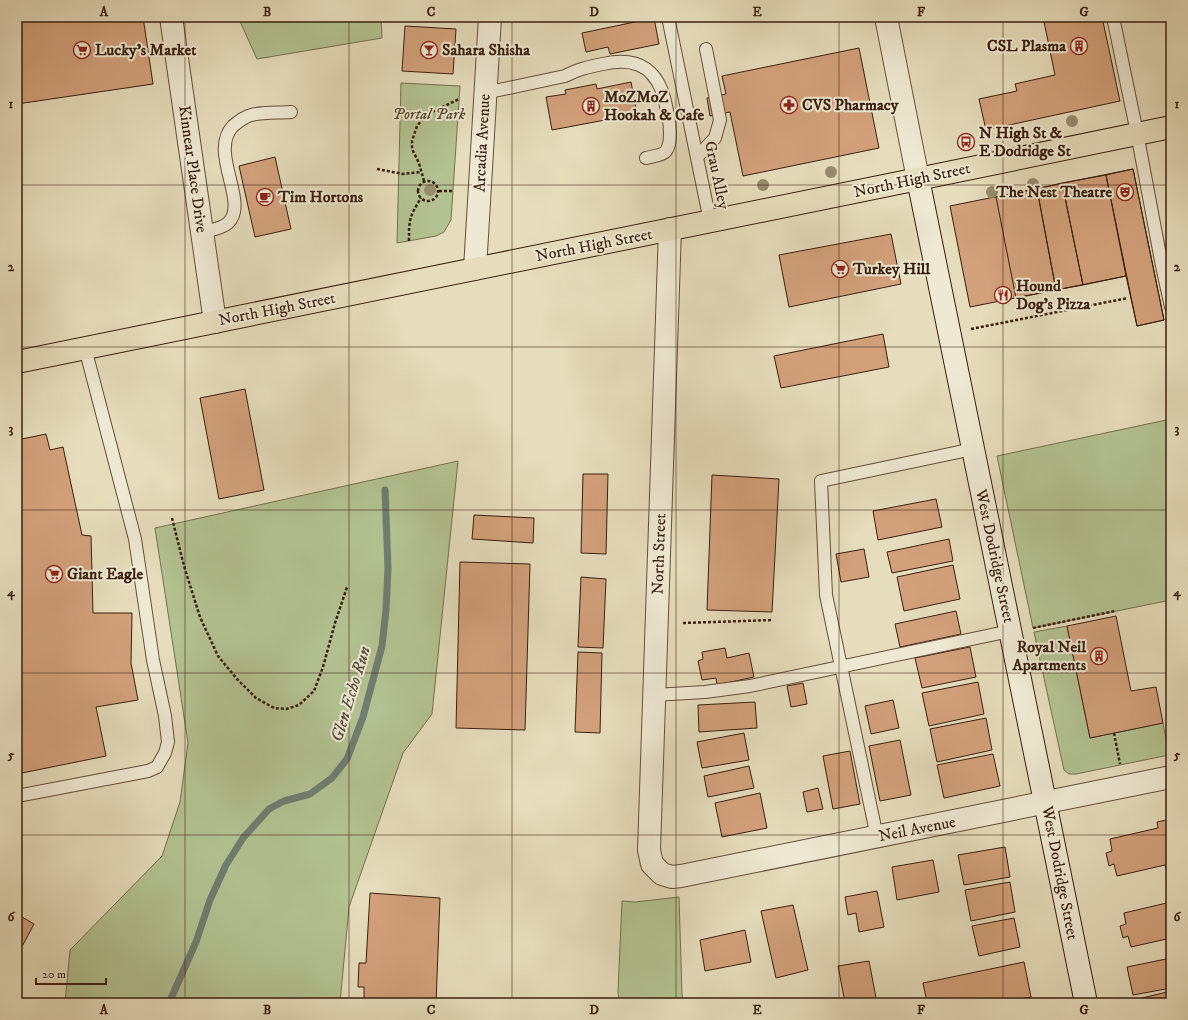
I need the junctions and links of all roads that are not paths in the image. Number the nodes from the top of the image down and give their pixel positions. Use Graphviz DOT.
graph roads {
  1 [pos="171,17"];
  2 [pos="490,17"];
  3 [pos="668,17"];
  4 [pos="886,17"];
  5 [pos="1113,17"];
  6 [pos="706,49"];
  7 [pos="485,93"];
  8 [pos="291,112"];
  9 [pos="1171,127"];
  10 [pos="1137,133"];
  11 [pos="646,158"];
  12 [pos="697,158"];
  13 [pos="918,179"];
  14 [pos="710,221"];
  15 [pos="670,229"];
  16 [pos="202,233"];
  17 [pos="475,269"];
  18 [pos="1171,307"];
  19 [pos="215,322"];
  20 [pos="85,348"];
  21 [pos="17,362"];
  22 [pos="973,449"];
  23 [pos="1010,631"];
  24 [pos="841,667"];
  25 [pos="654,695"];
  26 [pos="1171,777"];
  27 [pos="17,796"];
  28 [pos="1045,803"];
  29 [pos="876,837"];
  30 [pos="662,874"];
  31 [pos="1086,1003"];
  1 -- 16 [label="street, Kinnear Place Drive"];
  2 -- 7 [label="street, Arcadia Avenue"];
  3 -- 12 [label="lane, Grau Alley"];
  4 -- 13 [label="street, West Dodridge Street"];
  5 -- 10 [label="lane"];
  6 -- 12 [label="lane"];
  7 -- 11 [label="lane"];
  7 -- 17 [label="street, Arcadia Avenue"];
  8 -- 16 [label="lane"];
  9 -- 10 [label="main road, North High Street"];
  10 -- 13 [label="main road, North High Street"];
  10 -- 18 [label="lane"];
  12 -- 14 [label="lane, Grau Alley"];
  13 -- 14 [label="main road, North High Street"];
  13 -- 22 [label="street, West Dodridge Street"];
  14 -- 15 [label="main road, North High Street"];
  15 -- 17 [label="main road, North High Street"];
  15 -- 25 [label="street, North Street"];
  16 -- 19 [label="street, Kinnear Place Drive"];
  17 -- 19 [label="main road, North High Street"];
  19 -- 20 [label="main road, North High Street"];
  20 -- 21 [label="main road, North High Street"];
  20 -- 27 [label="lane"];
  22 -- 23 [label="street, West Dodridge Street"];
  22 -- 24 [label="lane"];
  23 -- 24 [label="lane"];
  23 -- 28 [label="street, West Dodridge Street"];
  24 -- 25 [label="lane"];
  24 -- 29 [label="lane"];
  25 -- 30 [label="street, North Street"];
  26 -- 28 [label="street, Neil Avenue"];
  28 -- 29 [label="street, Neil Avenue"];
  28 -- 31 [label="street, West Dodridge Street"];
  29 -- 30 [label="street, Neil Avenue"];
}
